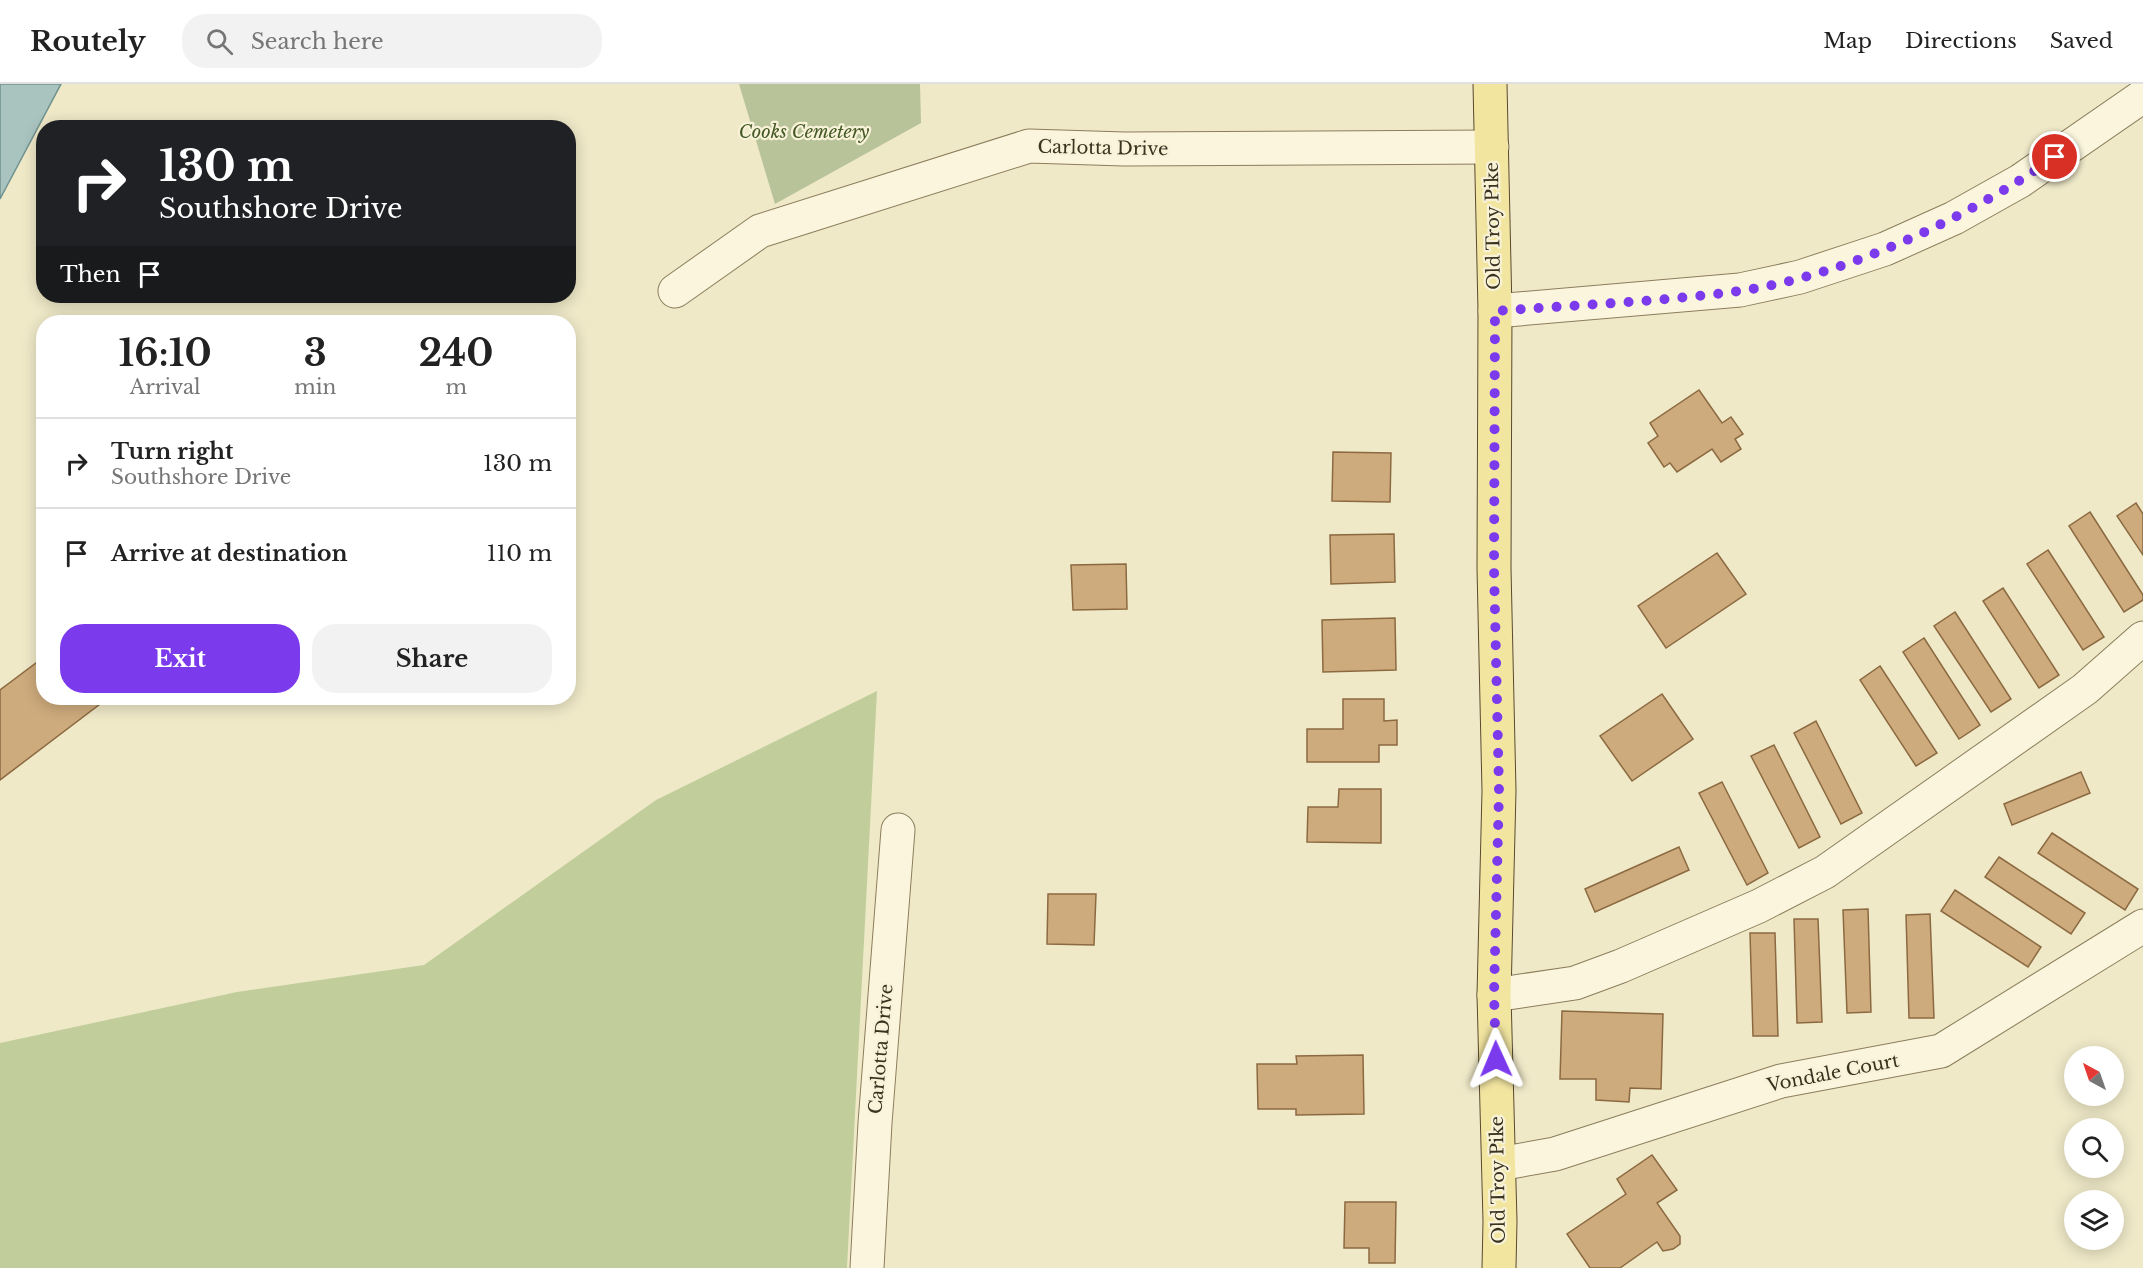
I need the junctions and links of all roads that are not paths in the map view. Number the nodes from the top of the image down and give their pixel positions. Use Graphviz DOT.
graph roads {
  1 [pos="1490,84"];
  2 [pos="2143,96"];
  3 [pos="1492,147"];
  4 [pos="675,291"];
  5 [pos="1495,311"];
  6 [pos="2143,638"];
  7 [pos="898,830"];
  8 [pos="2143,926"];
  9 [pos="1494,995"];
  10 [pos="1499,1164"];
  11 [pos="867,1268"];
  12 [pos="1499,1268"];
  1 -- 3 [label="main road, Old Troy Pike"];
  2 -- 5 [label="street"];
  3 -- 4 [label="street, Carlotta Drive"];
  3 -- 5 [label="main road, Old Troy Pike"];
  5 -- 9 [label="main road, Old Troy Pike"];
  6 -- 9 [label="street"];
  7 -- 11 [label="street, Carlotta Drive"];
  8 -- 10 [label="street, Vondale Court"];
  9 -- 10 [label="main road, Old Troy Pike"];
  10 -- 12 [label="main road, Old Troy Pike"];
}
